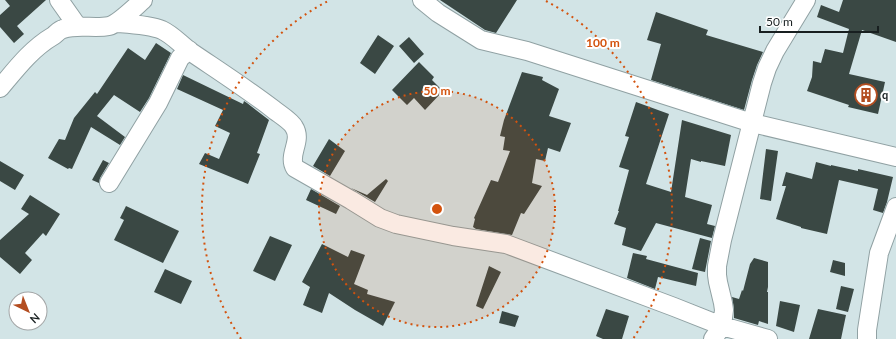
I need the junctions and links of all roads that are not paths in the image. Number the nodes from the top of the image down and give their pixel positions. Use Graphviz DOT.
graph roads {
  1 [pos="59,0"];
  2 [pos="143,0"];
  3 [pos="422,0"];
  4 [pos="806,0"];
  5 [pos="117,23"];
  6 [pos="78,27"];
  7 [pos="189,50"];
  8 [pos="0,88"];
  9 [pos="752,122"];
  10 [pos="896,157"];
  11 [pos="109,183"];
  12 [pos="896,207"];
  13 [pos="717,332"];
  14 [pos="768,339"];
  15 [pos="867,339"];
  1 -- 6 [label="street"];
  2 -- 5 [label="street"];
  3 -- 9 [label="street"];
  4 -- 9 [label="street"];
  5 -- 6 [label="street"];
  5 -- 7 [label="street"];
  6 -- 8 [label="street"];
  7 -- 11 [label="street"];
  7 -- 13 [label="street"];
  9 -- 10 [label="street"];
  9 -- 13 [label="street"];
  12 -- 15 [label="street"];
  13 -- 14 [label="street"];
}
